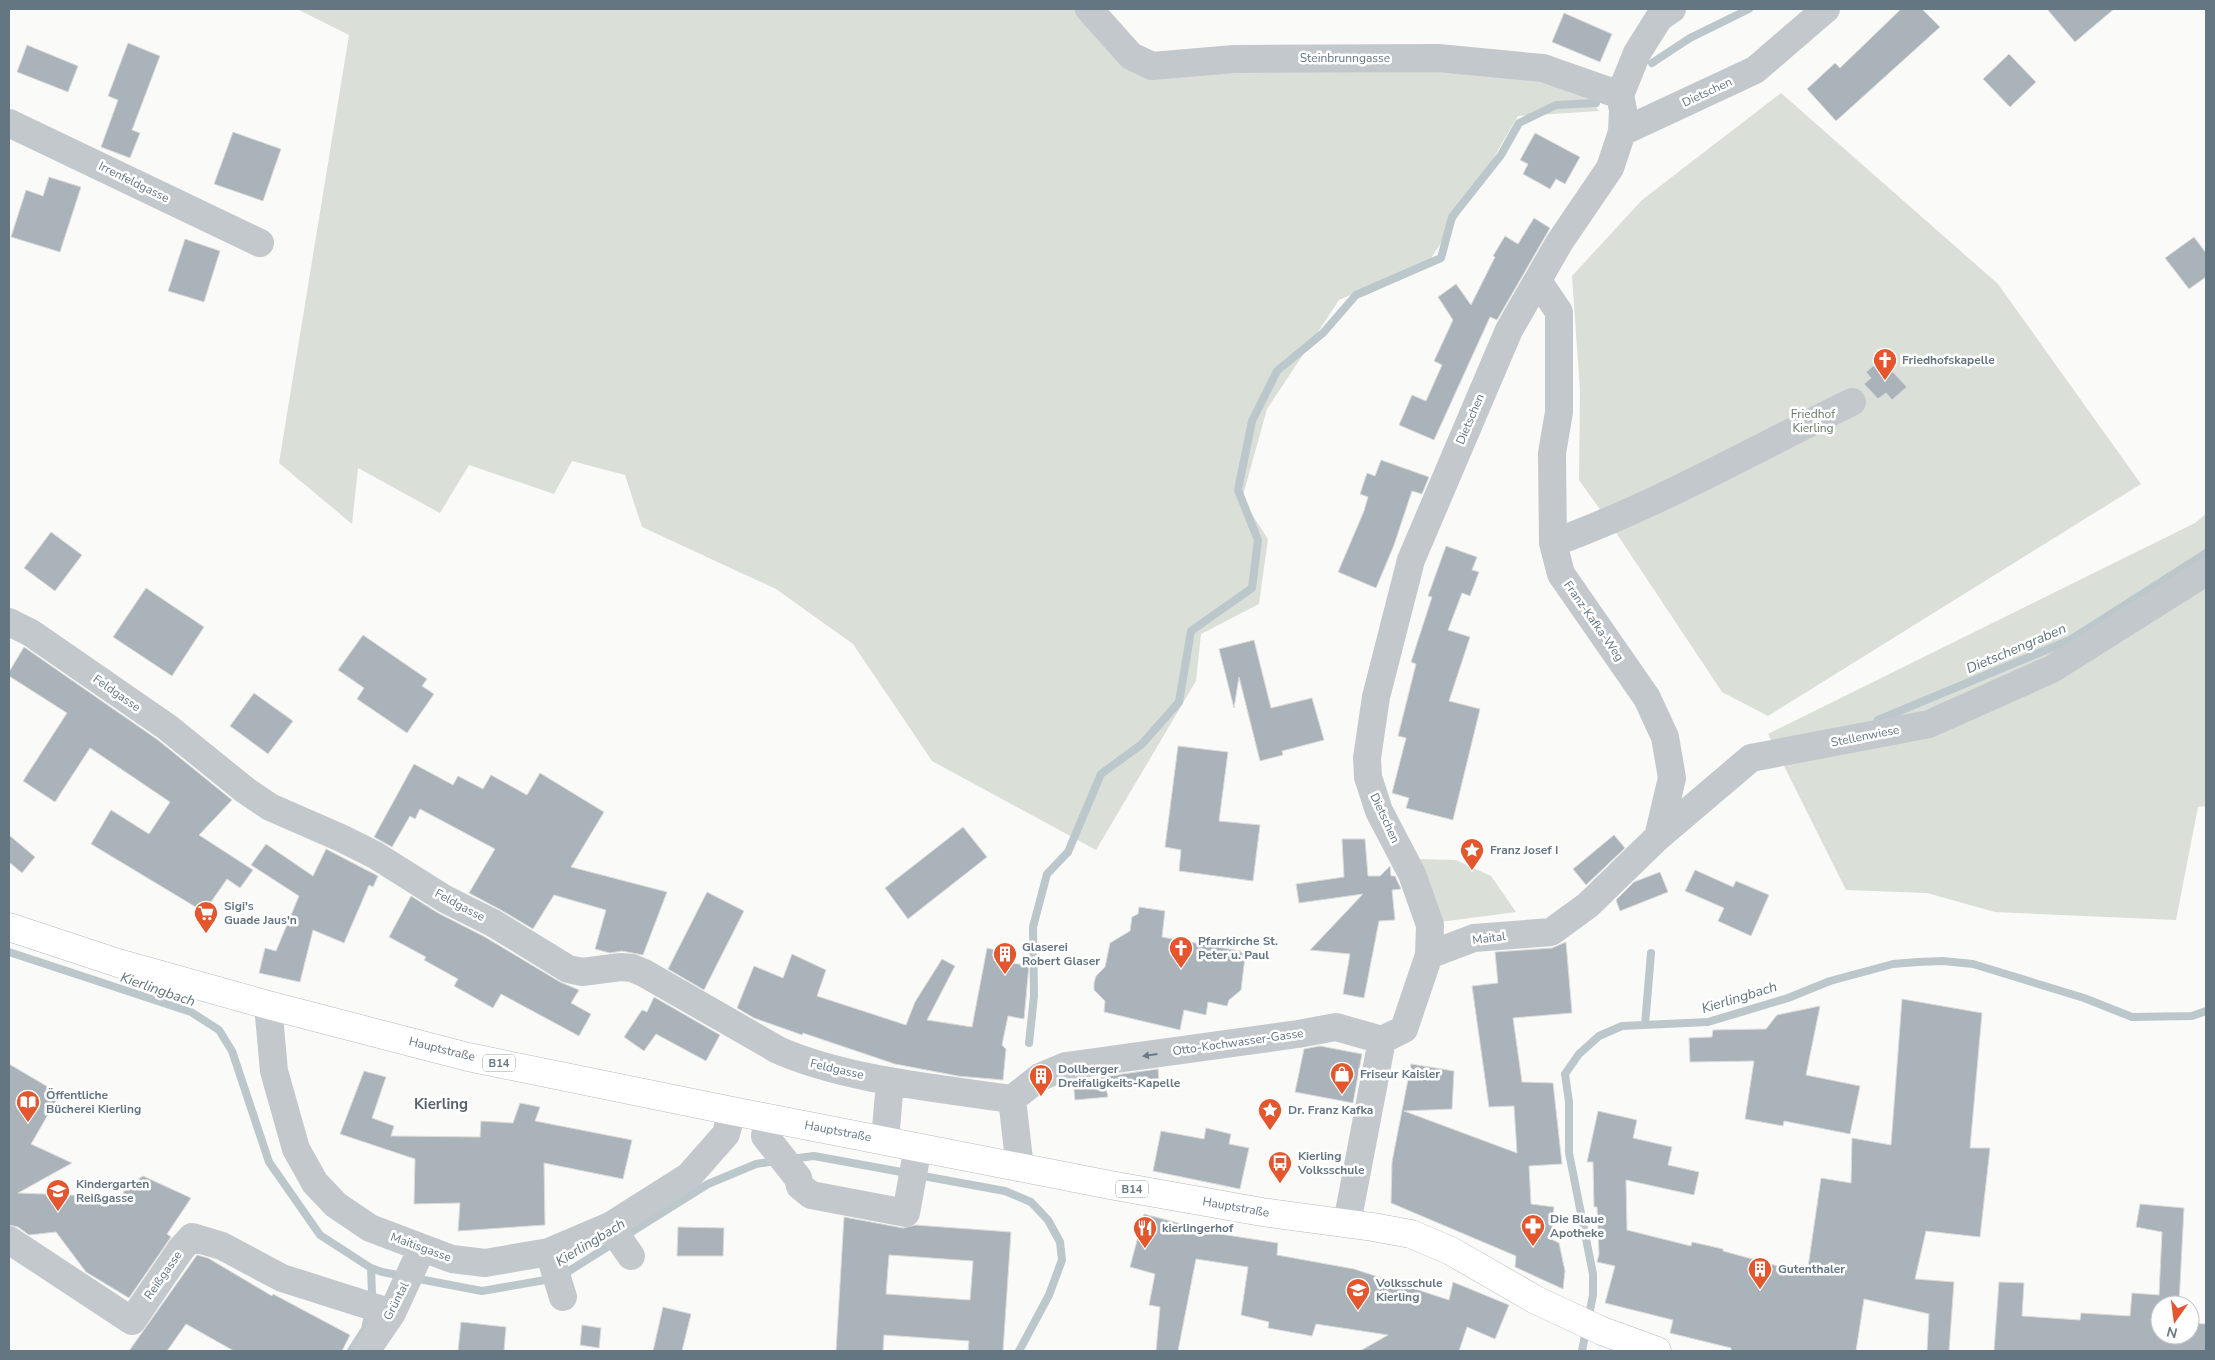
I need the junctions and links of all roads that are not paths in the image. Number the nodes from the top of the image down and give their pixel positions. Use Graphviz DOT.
graph roads {
  1 [pos="1089,9"];
  2 [pos="1672,9"];
  3 [pos="1826,9"];
  4 [pos="1620,95"];
  5 [pos="9,123"];
  6 [pos="1622,132"];
  7 [pos="260,243"];
  8 [pos="1538,281"];
  9 [pos="1852,402"];
  10 [pos="1552,543"];
  11 [pos="2206,572"];
  12 [pos="9,622"];
  13 [pos="1658,837"];
  14 [pos="9,927"];
  15 [pos="1552,932"];
  16 [pos="1429,955"];
  17 [pos="268,1005"];
  18 [pos="1382,1040"];
  19 [pos="890,1081"];
  20 [pos="1012,1099"];
  21 [pos="732,1111"];
  22 [pos="768,1118"];
  23 [pos="885,1141"];
  24 [pos="916,1156"];
  25 [pos="1020,1168"];
  26 [pos="1348,1223"];
  27 [pos="610,1226"];
  28 [pos="9,1240"];
  29 [pos="549,1252"];
  30 [pos="631,1256"];
  31 [pos="417,1259"];
  32 [pos="563,1297"];
  33 [pos="396,1307"];
  34 [pos="366,1351"];
  35 [pos="1656,1351"];
  1 -- 4 [label="street, Steinbrunngasse"];
  2 -- 4 [label="street"];
  3 -- 6 [label="street, Dietschen"];
  4 -- 6 [label="street"];
  5 -- 7 [label="street, Irrenfeldgasse"];
  6 -- 8 [label="street, Dietschen"];
  8 -- 10 [label="street, Franz-Kafka-Weg"];
  8 -- 16 [label="street, Dietschen"];
  9 -- 10 [label="street"];
  10 -- 13 [label="street, Franz-Kafka-Weg"];
  11 -- 13 [label="street, Stellenwiese"];
  12 -- 19 [label="street, Feldgasse"];
  13 -- 15 [label="street, Stellenwiese"];
  14 -- 17 [label="main road, Hauptstraße / B14"];
  15 -- 16 [label="street, Maital"];
  16 -- 18 [label="street, Dietschen"];
  17 -- 21 [label="main road, Hauptstraße / B14"];
  17 -- 31 [label="street, Maitisgasse"];
  18 -- 20 [label="street, Otto-Kochwasser-Gasse, one-way"];
  18 -- 26 [label="street"];
  19 -- 20 [label="street"];
  19 -- 23 [label="street"];
  20 -- 25 [label="street"];
  21 -- 22 [label="main road, Hauptstraße / B14"];
  21 -- 27 [label="street, Maitisgasse"];
  22 -- 23 [label="main road, Hauptstraße / B14"];
  22 -- 24 [label="street"];
  23 -- 24 [label="main road, Hauptstraße / B14"];
  24 -- 25 [label="main road, Hauptstraße / B14"];
  25 -- 26 [label="main road, Hauptstraße / B14"];
  26 -- 35 [label="main road, Hauptstraße / B14"];
  27 -- 29 [label="street, Maitisgasse"];
  27 -- 30 [label="street"];
  28 -- 33 [label="street, Reißgasse"];
  29 -- 31 [label="street, Maitisgasse"];
  29 -- 32 [label="street"];
  31 -- 33 [label="street, Grüntal"];
  33 -- 34 [label="street, Grüntal"];
}
